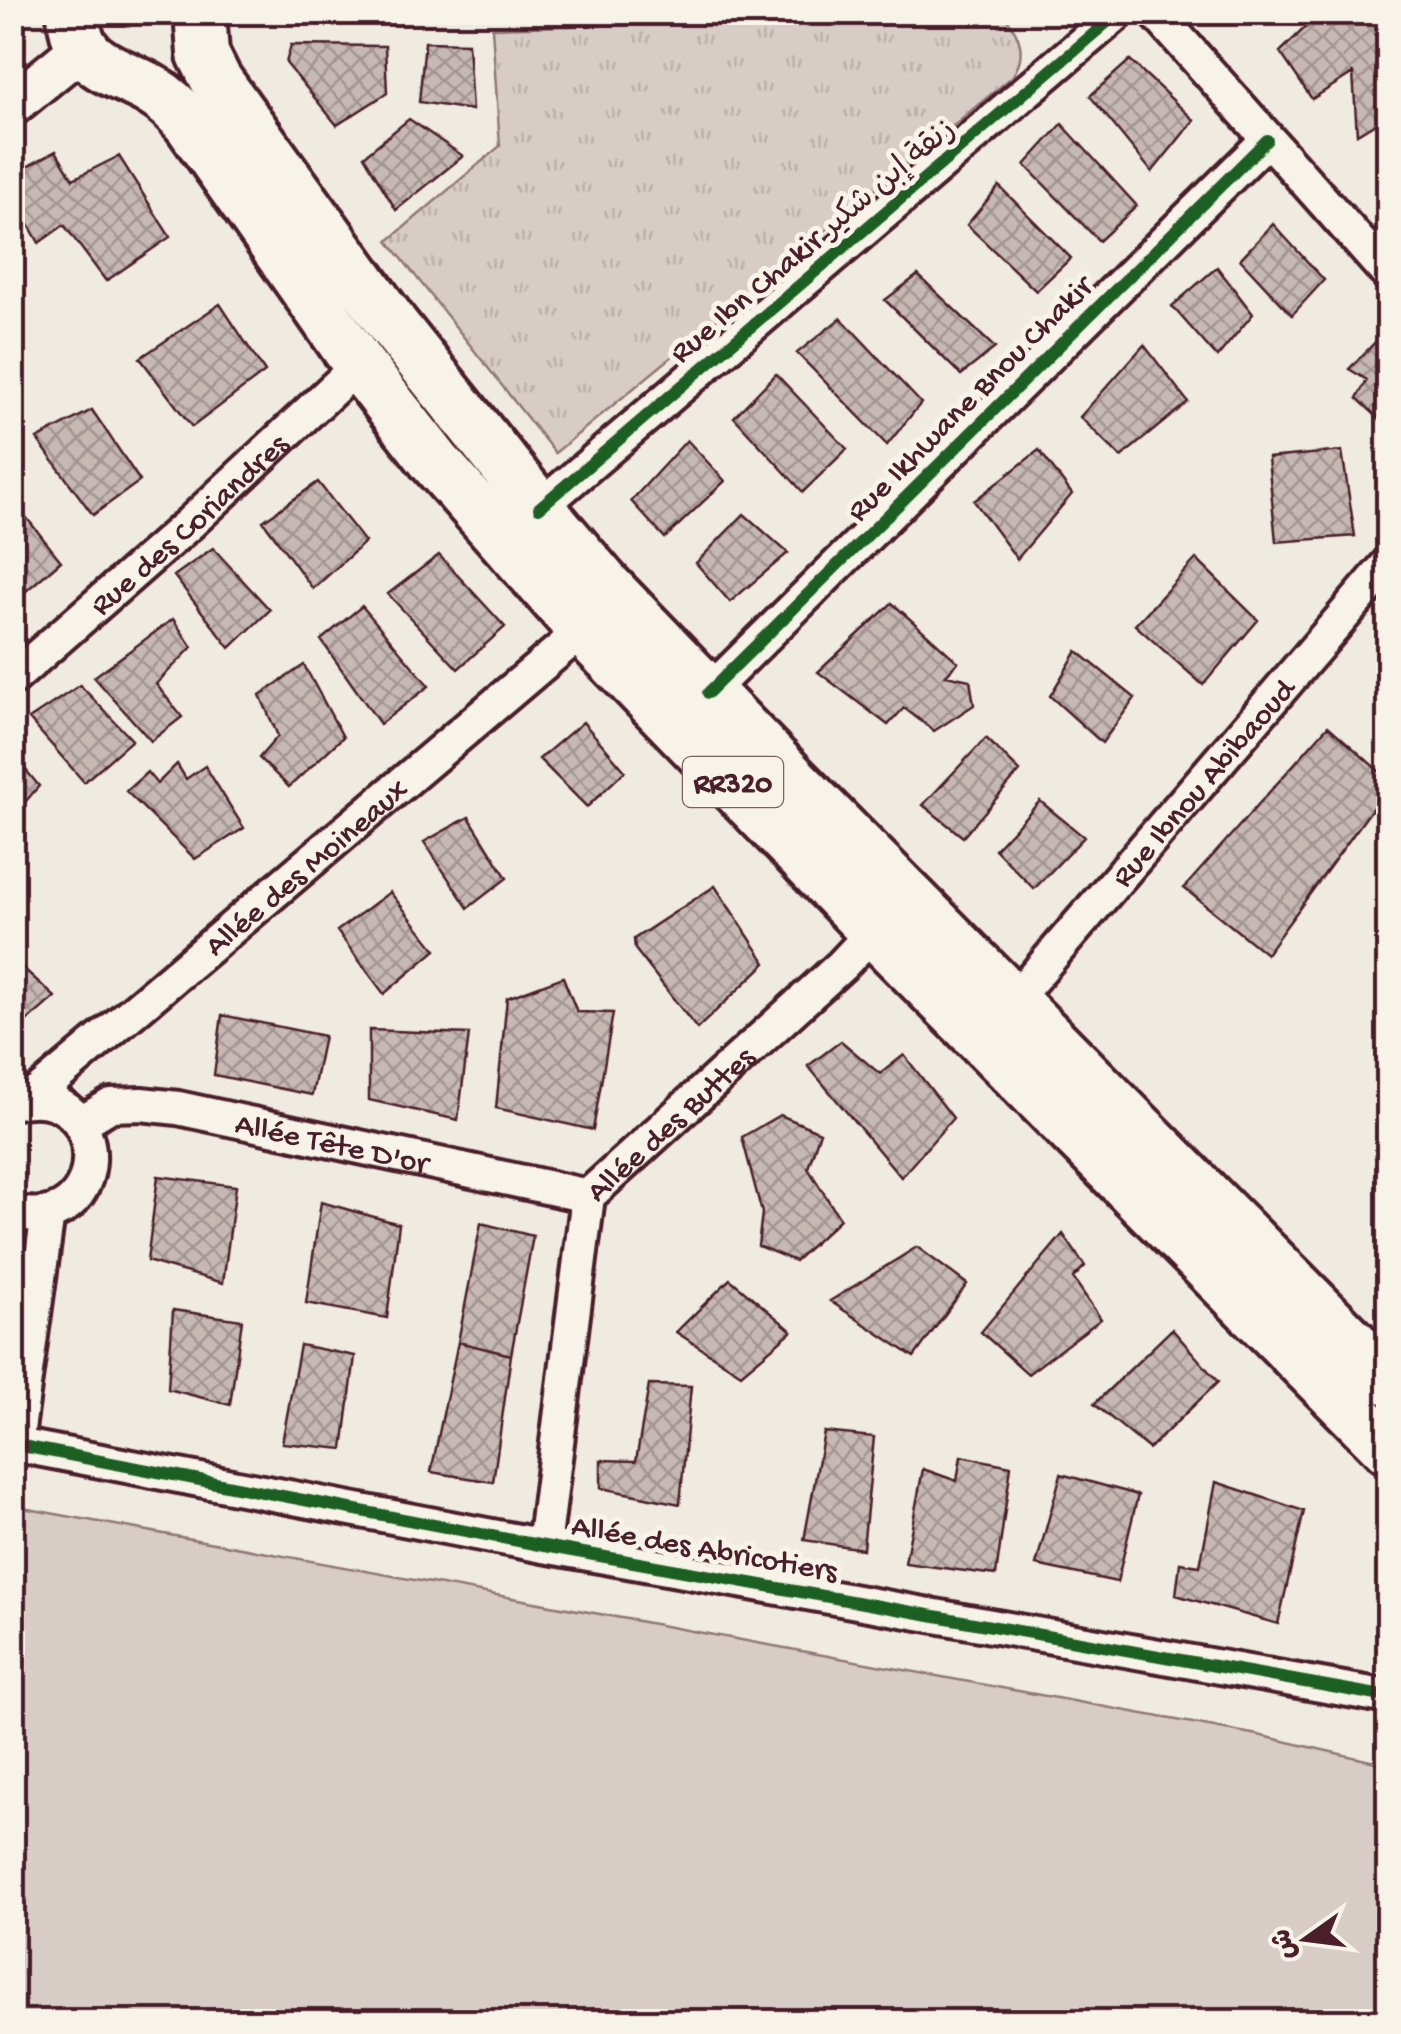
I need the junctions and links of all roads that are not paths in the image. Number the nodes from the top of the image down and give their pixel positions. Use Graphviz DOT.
graph roads {
  1 [pos="1119,12"];
  2 [pos="1155,12"];
  3 [pos="200,19"];
  4 [pos="78,30"];
  5 [pos="128,77"];
  6 [pos="12,105"];
  7 [pos="1266,140"];
  8 [pos="1388,274"];
  9 [pos="359,365"];
  10 [pos="539,508"];
  11 [pos="1388,564"];
  12 [pos="583,630"];
  13 [pos="12,679"];
  14 [pos="708,693"];
  15 [pos="874,931"];
  16 [pos="1014,1000"];
  17 [pos="21,1101"];
  18 [pos="80,1123"];
  19 [pos="588,1196"];
  20 [pos="12,1211"];
  21 [pos="48,1214"];
  22 [pos="1388,1379"];
  23 [pos="14,1444"];
  24 [pos="1388,1448"];
  25 [pos="544,1546"];
  26 [pos="1388,1697"];
  1 -- 10 [label="street, Rue Ibn Chakir زنقة إبن شكير"];
  2 -- 7 [label="street"];
  3 -- 5 [label="main road, RR320"];
  3 -- 10 [label="main road, RR320"];
  4 -- 5 [label="main road, RR320"];
  4 -- 6 [label="street"];
  5 -- 9 [label="main road, RR320"];
  7 -- 8 [label="street"];
  7 -- 14 [label="street, Rue Ikhwane Bnou Chakir"];
  9 -- 12 [label="main road, RR320"];
  9 -- 13 [label="street, Rue des Coriandres"];
  10 -- 14 [label="main road, RR320"];
  11 -- 16 [label="street, Rue Ibnou Abibaoud"];
  12 -- 15 [label="main road, RR320"];
  12 -- 17 [label="street, Allée des Moineaux"];
  14 -- 16 [label="main road, RR320"];
  15 -- 19 [label="street, Allée des Buttes"];
  15 -- 24 [label="main road, RR320"];
  16 -- 22 [label="main road, RR320"];
  17 -- 18 [label="street"];
  18 -- 19 [label="street, Allée Tête D'or"];
  18 -- 21 [label="street"];
  19 -- 25 [label="street, Allée des Buttes"];
  20 -- 21 [label="street"];
  21 -- 23 [label="street"];
  23 -- 25 [label="street, Allée des Abricotiers"];
  25 -- 26 [label="street, Allée des Abricotiers"];
}
